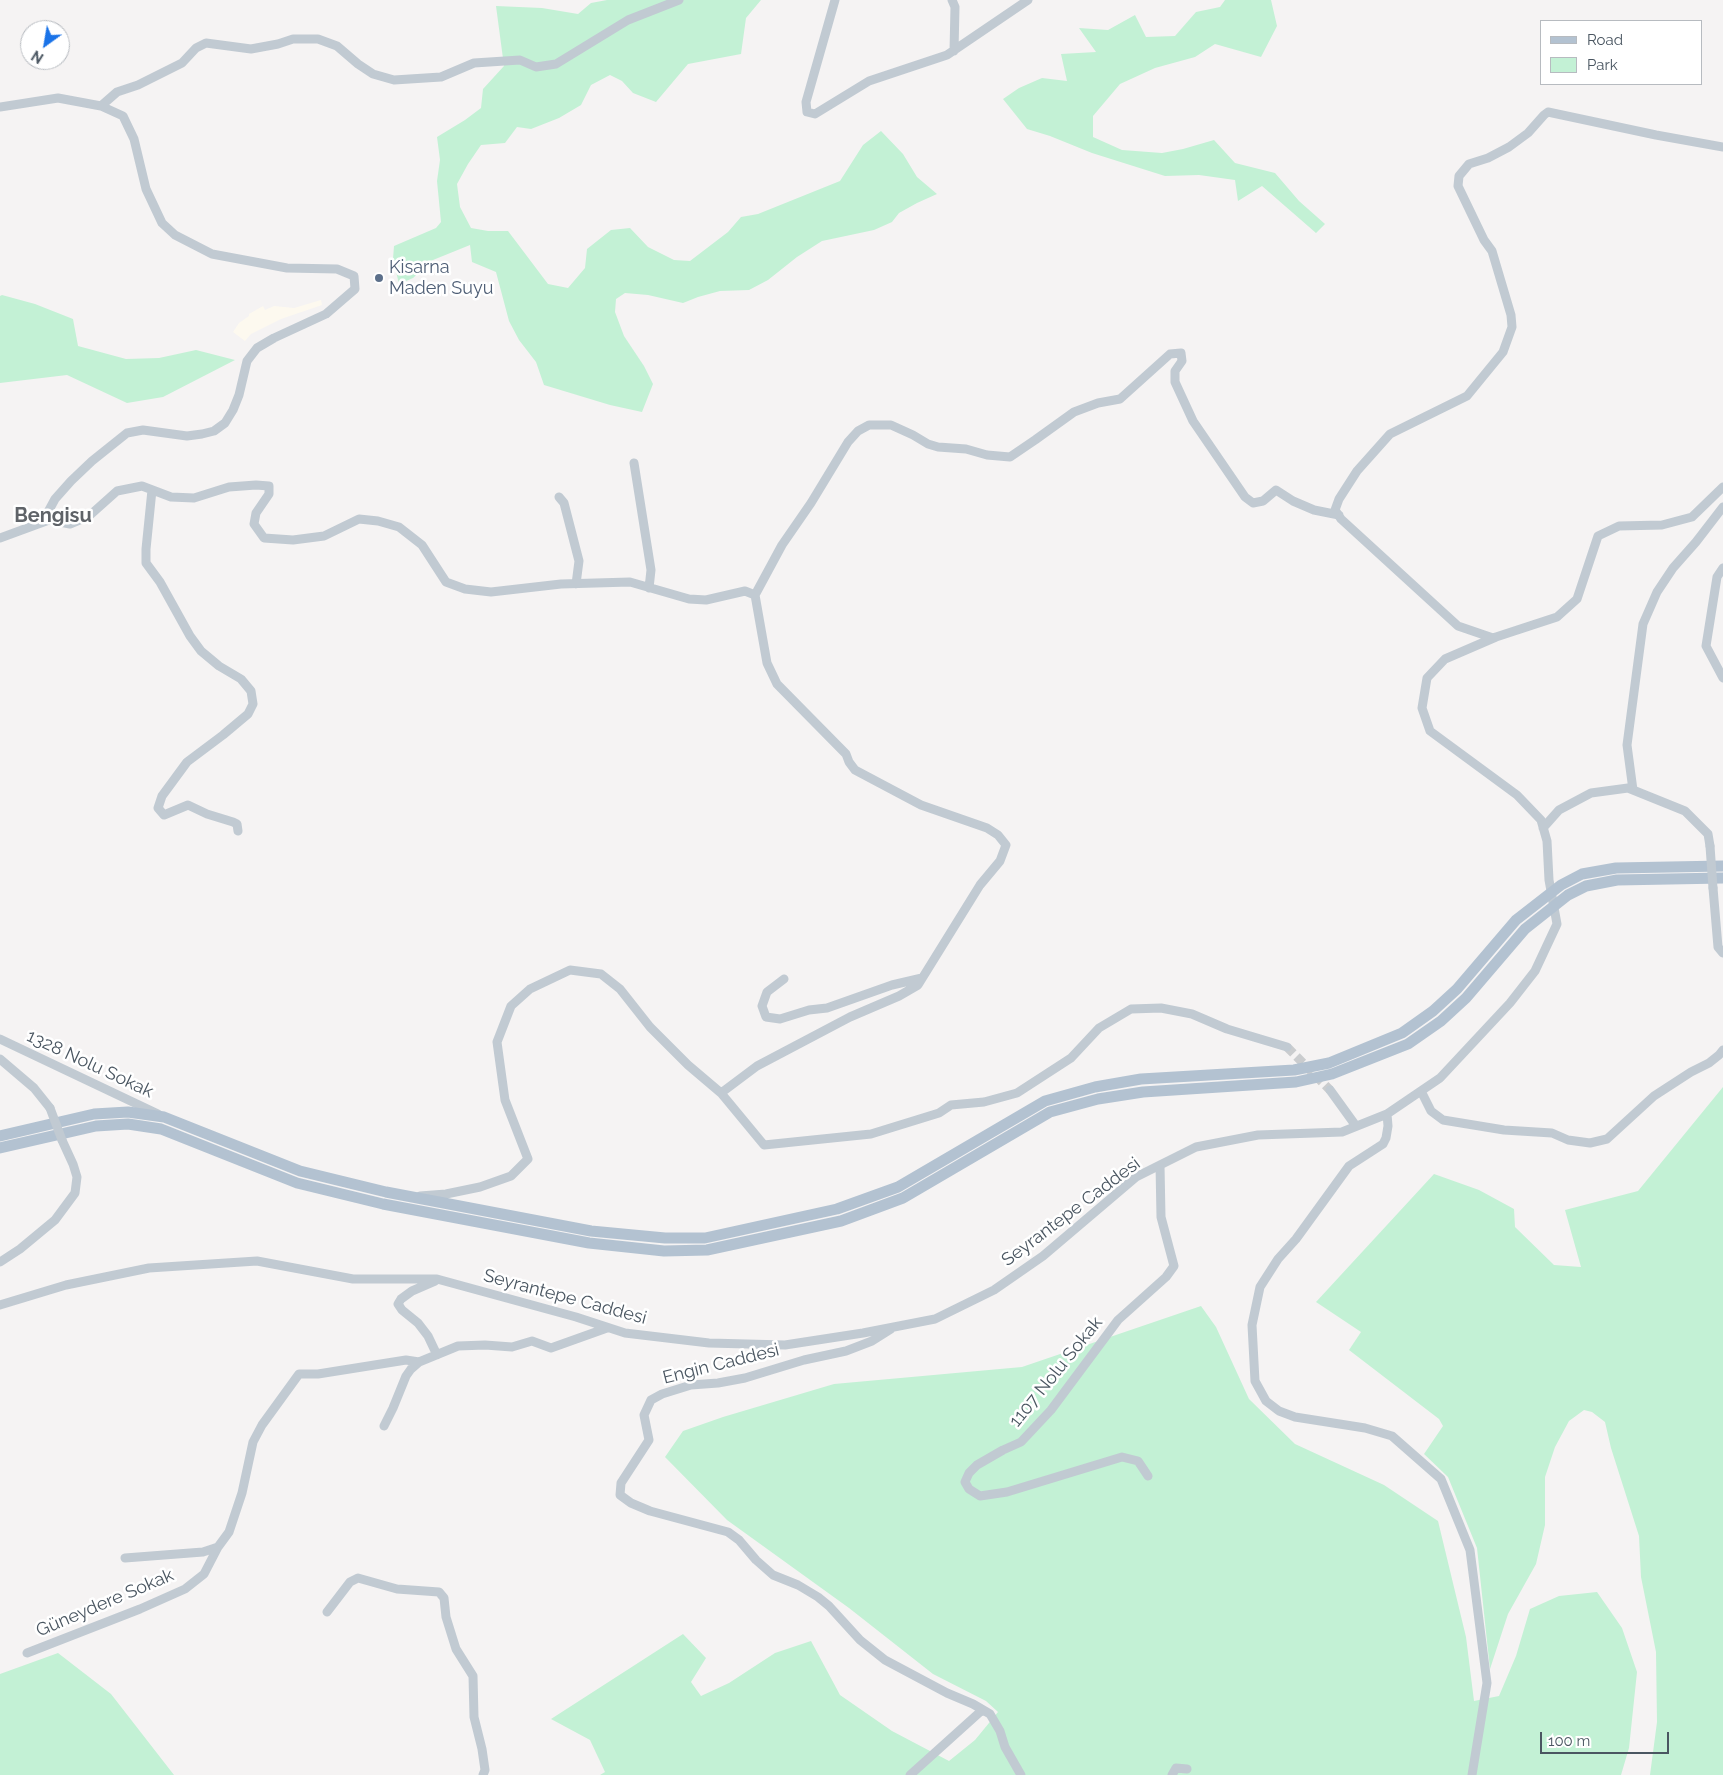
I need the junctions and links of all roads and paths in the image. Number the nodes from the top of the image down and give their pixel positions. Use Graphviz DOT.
graph roads {
  1 [pos="679,0"];
  2 [pos="836,0"];
  3 [pos="952,0"];
  4 [pos="1028,0"];
  5 [pos="954,51"];
  6 [pos="100,106"];
  7 [pos="0,107"];
  8 [pos="1723,147"];
  9 [pos="634,463"];
  10 [pos="1723,487"];
  11 [pos="152,490"];
  12 [pos="559,497"];
  13 [pos="1723,507"];
  14 [pos="1339,515"];
  15 [pos="49,520"];
  16 [pos="0,538"];
  17 [pos="1723,568"];
  18 [pos="576,584"];
  19 [pos="649,588"];
  20 [pos="755,595"];
  21 [pos="1493,638"];
  22 [pos="1723,678"];
  23 [pos="1633,790"];
  24 [pos="1543,828"];
  25 [pos="238,831"];
  26 [pos="1723,866"];
  27 [pos="1723,878"];
  28 [pos="1552,893"];
  29 [pos="1554,906"];
  30 [pos="1723,953"];
  31 [pos="922,978"];
  32 [pos="784,979"];
  33 [pos="0,1040"];
  34 [pos="1287,1046"];
  35 [pos="1723,1050"];
  36 [pos="0,1059"];
  37 [pos="1330,1090"];
  38 [pos="1421,1091"];
  39 [pos="721,1093"];
  40 [pos="1387,1114"];
  41 [pos="166,1118"];
  42 [pos="1356,1126"];
  43 [pos="0,1136"];
  44 [pos="0,1148"];
  45 [pos="1160,1166"];
  46 [pos="410,1197"];
  47 [pos="0,1262"];
  48 [pos="437,1279"];
  49 [pos="0,1305"];
  50 [pos="895,1327"];
  51 [pos="607,1328"];
  52 [pos="437,1355"];
  53 [pos="419,1362"];
  54 [pos="384,1426"];
  55 [pos="1148,1476"];
  56 [pos="218,1547"];
  57 [pos="125,1558"];
  58 [pos="327,1612"];
  59 [pos="27,1653"];
  60 [pos="984,1711"];
  61 [pos="1187,1769"];
  62 [pos="483,1775"];
  63 [pos="910,1775"];
  64 [pos="1021,1775"];
  65 [pos="1172,1775"];
  66 [pos="1472,1775"];
  1 -- 6 [label="street"];
  2 -- 5 [label="street"];
  3 -- 5 [label="street"];
  4 -- 5 [label="street"];
  6 -- 7 [label="street"];
  6 -- 15 [label="street"];
  8 -- 14 [label="street"];
  9 -- 19 [label="street"];
  10 -- 21 [label="street, Seyrantepe Caddesi"];
  11 -- 15 [label="street"];
  11 -- 18 [label="street"];
  11 -- 25 [label="street"];
  12 -- 18 [label="street"];
  13 -- 23 [label="street"];
  14 -- 20 [label="street"];
  14 -- 21 [label="street"];
  15 -- 16 [label="street"];
  17 -- 22 [label="street"];
  18 -- 19 [label="street"];
  19 -- 20 [label="street"];
  20 -- 31 [label="street"];
  21 -- 24 [label="street, Seyrantepe Caddesi"];
  23 -- 24 [label="street"];
  23 -- 30 [label="street, bridge"];
  24 -- 28 [label="street, Seyrantepe Caddesi"];
  26 -- 28 [label="main road"];
  27 -- 29 [label="main road"];
  28 -- 29 [label="street, Seyrantepe Caddesi"];
  28 -- 46 [label="main road"];
  29 -- 38 [label="street, Seyrantepe Caddesi"];
  29 -- 44 [label="main road"];
  31 -- 32 [label="street"];
  31 -- 39 [label="street"];
  33 -- 41 [label="street, 1328 Nolu Sokak"];
  34 -- 39 [label="street"];
  35 -- 38 [label="street"];
  36 -- 47 [label="street, bridge"];
  37 -- 42 [label="street"];
  38 -- 40 [label="street, Seyrantepe Caddesi"];
  39 -- 46 [label="street"];
  40 -- 42 [label="street, Seyrantepe Caddesi"];
  40 -- 66 [label="street"];
  41 -- 43 [label="main road"];
  41 -- 46 [label="main road"];
  42 -- 45 [label="street, Seyrantepe Caddesi"];
  45 -- 50 [label="street, Seyrantepe Caddesi"];
  45 -- 55 [label="street, 1107 Nolu Sokak"];
  48 -- 49 [label="street, Seyrantepe Caddesi"];
  48 -- 51 [label="street, Seyrantepe Caddesi"];
  48 -- 52 [label="street"];
  50 -- 51 [label="street, Seyrantepe Caddesi"];
  50 -- 60 [label="street, Engin Caddesi"];
  51 -- 52 [label="street"];
  52 -- 53 [label="street"];
  53 -- 54 [label="street"];
  53 -- 56 [label="street, Güneydere Sokak"];
  56 -- 57 [label="street"];
  56 -- 59 [label="street, Güneydere Sokak"];
  58 -- 62 [label="street"];
  60 -- 63 [label="street"];
  60 -- 64 [label="street, Engin Caddesi"];
  61 -- 65 [label="street"];
}
